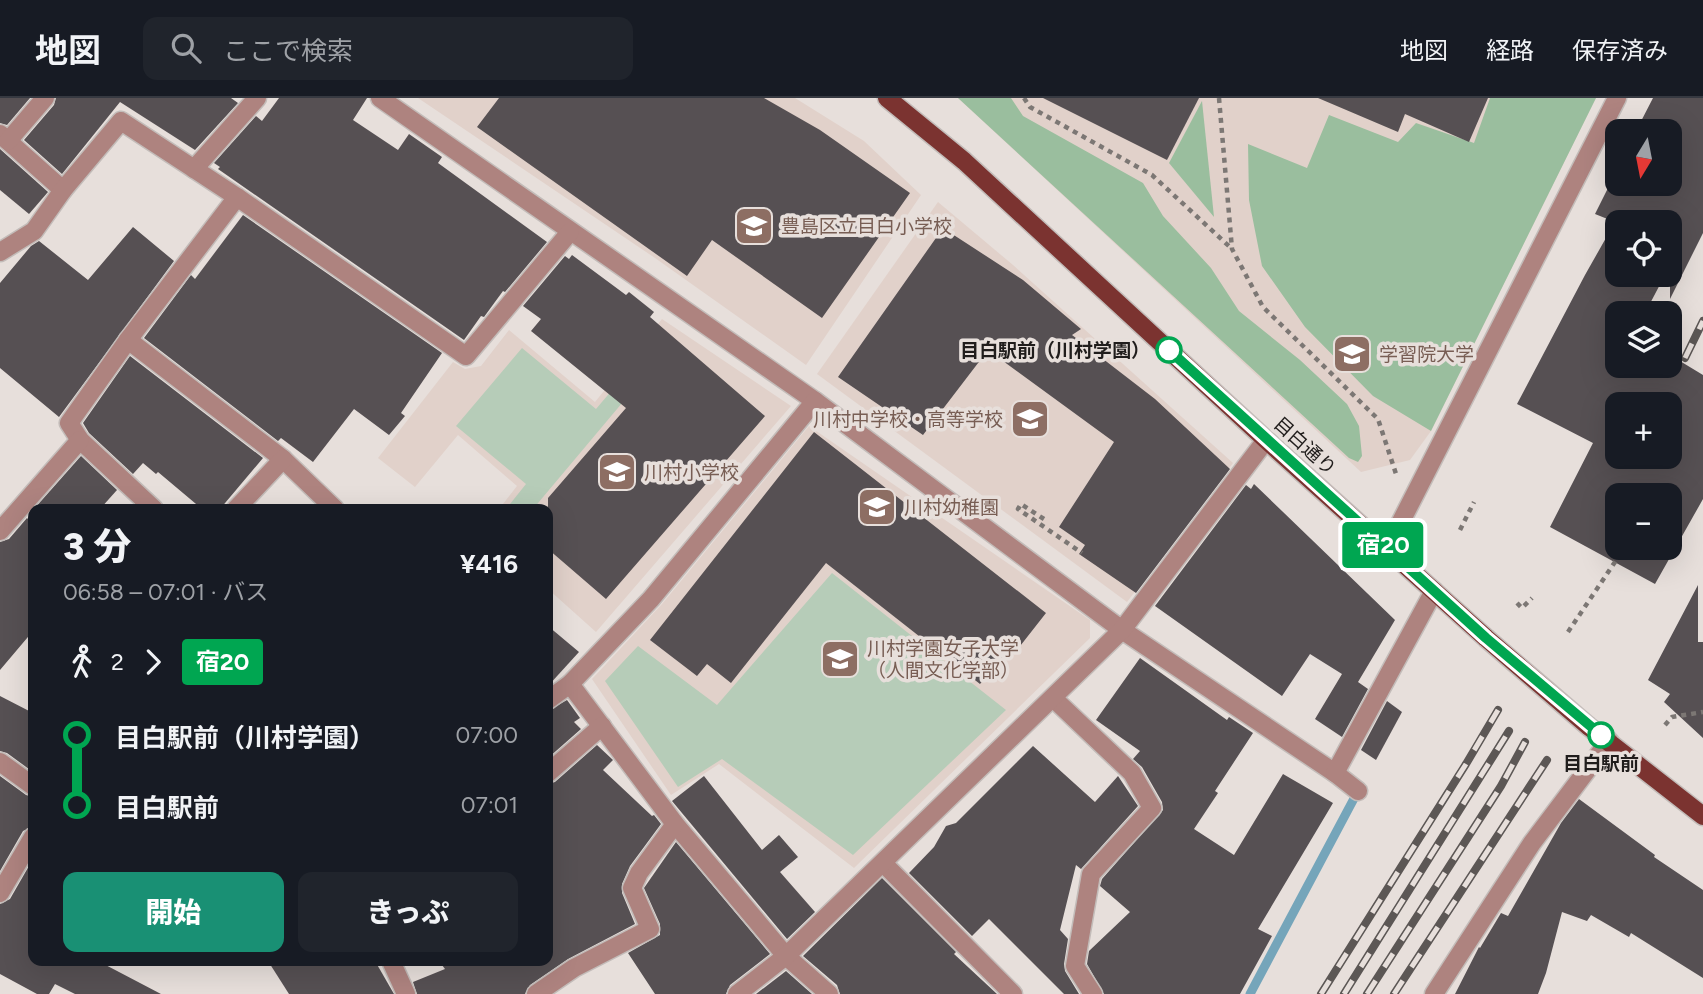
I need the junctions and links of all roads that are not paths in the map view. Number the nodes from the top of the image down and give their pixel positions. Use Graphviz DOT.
graph roads {
  1 [pos="45,98"];
  2 [pos="257,98"];
  3 [pos="380,98"];
  4 [pos="887,98"];
  5 [pos="1617,98"];
  6 [pos="4,137"];
  7 [pos="194,169"];
  8 [pos="63,190"];
  9 [pos="237,197"];
  10 [pos="570,232"];
  11 [pos="0,252"];
  12 [pos="128,340"];
  13 [pos="814,401"];
  14 [pos="80,440"];
  15 [pos="1266,440"];
  16 [pos="282,459"];
  17 [pos="34,504"];
  18 [pos="149,504"];
  19 [pos="241,504"];
  20 [pos="330,504"];
  21 [pos="27,514"];
  22 [pos="0,531"];
  23 [pos="1387,549"];
  24 [pos="1434,592"];
  25 [pos="1122,630"];
  26 [pos="570,684"];
  27 [pos="553,696"];
  28 [pos="1053,698"];
  29 [pos="602,726"];
  30 [pos="1609,741"];
  31 [pos="0,762"];
  32 [pos="553,769"];
  33 [pos="1335,773"];
  34 [pos="28,782"];
  35 [pos="1358,791"];
  36 [pos="1703,816"];
  37 [pos="675,824"];
  38 [pos="28,845"];
  39 [pos="883,863"];
  40 [pos="0,893"];
  41 [pos="786,956"];
  42 [pos="393,966"];
  43 [pos="406,994"];
  44 [pos="536,994"];
  45 [pos="737,994"];
  46 [pos="829,994"];
  47 [pos="1013,994"];
  48 [pos="1093,994"];
  49 [pos="1434,994"];
  1 -- 6 [label="street"];
  2 -- 7 [label="street"];
  3 -- 10 [label="street"];
  4 -- 15 [label="main road, 目白通り"];
  5 -- 23 [label="street"];
  6 -- 8 [label="street"];
  7 -- 8 [label="street"];
  7 -- 9 [label="street"];
  8 -- 11 [label="street"];
  9 -- 10 [label="street"];
  9 -- 12 [label="street"];
  10 -- 13 [label="street"];
  12 -- 14 [label="street"];
  12 -- 16 [label="street"];
  13 -- 25 [label="street"];
  13 -- 26 [label="street"];
  14 -- 17 [label="street"];
  14 -- 18 [label="street"];
  15 -- 23 [label="main road, 目白通り"];
  15 -- 25 [label="street"];
  16 -- 19 [label="street"];
  16 -- 20 [label="street"];
  21 -- 22 [label="street"];
  23 -- 24 [label="main road, 目白通り"];
  24 -- 30 [label="main road, 目白通り, bridge"];
  24 -- 33 [label="street"];
  25 -- 28 [label="street"];
  25 -- 33 [label="street"];
  26 -- 27 [label="street"];
  26 -- 29 [label="street"];
  28 -- 39 [label="street"];
  28 -- 48 [label="street"];
  29 -- 32 [label="street"];
  29 -- 37 [label="street"];
  30 -- 36 [label="main road, 目白通り"];
  30 -- 49 [label="street"];
  31 -- 34 [label="street"];
  33 -- 35 [label="street"];
  37 -- 41 [label="street"];
  37 -- 44 [label="street"];
  38 -- 40 [label="street"];
  39 -- 41 [label="street"];
  39 -- 47 [label="street"];
  41 -- 45 [label="street"];
  41 -- 46 [label="street"];
  42 -- 43 [label="street"];
}
